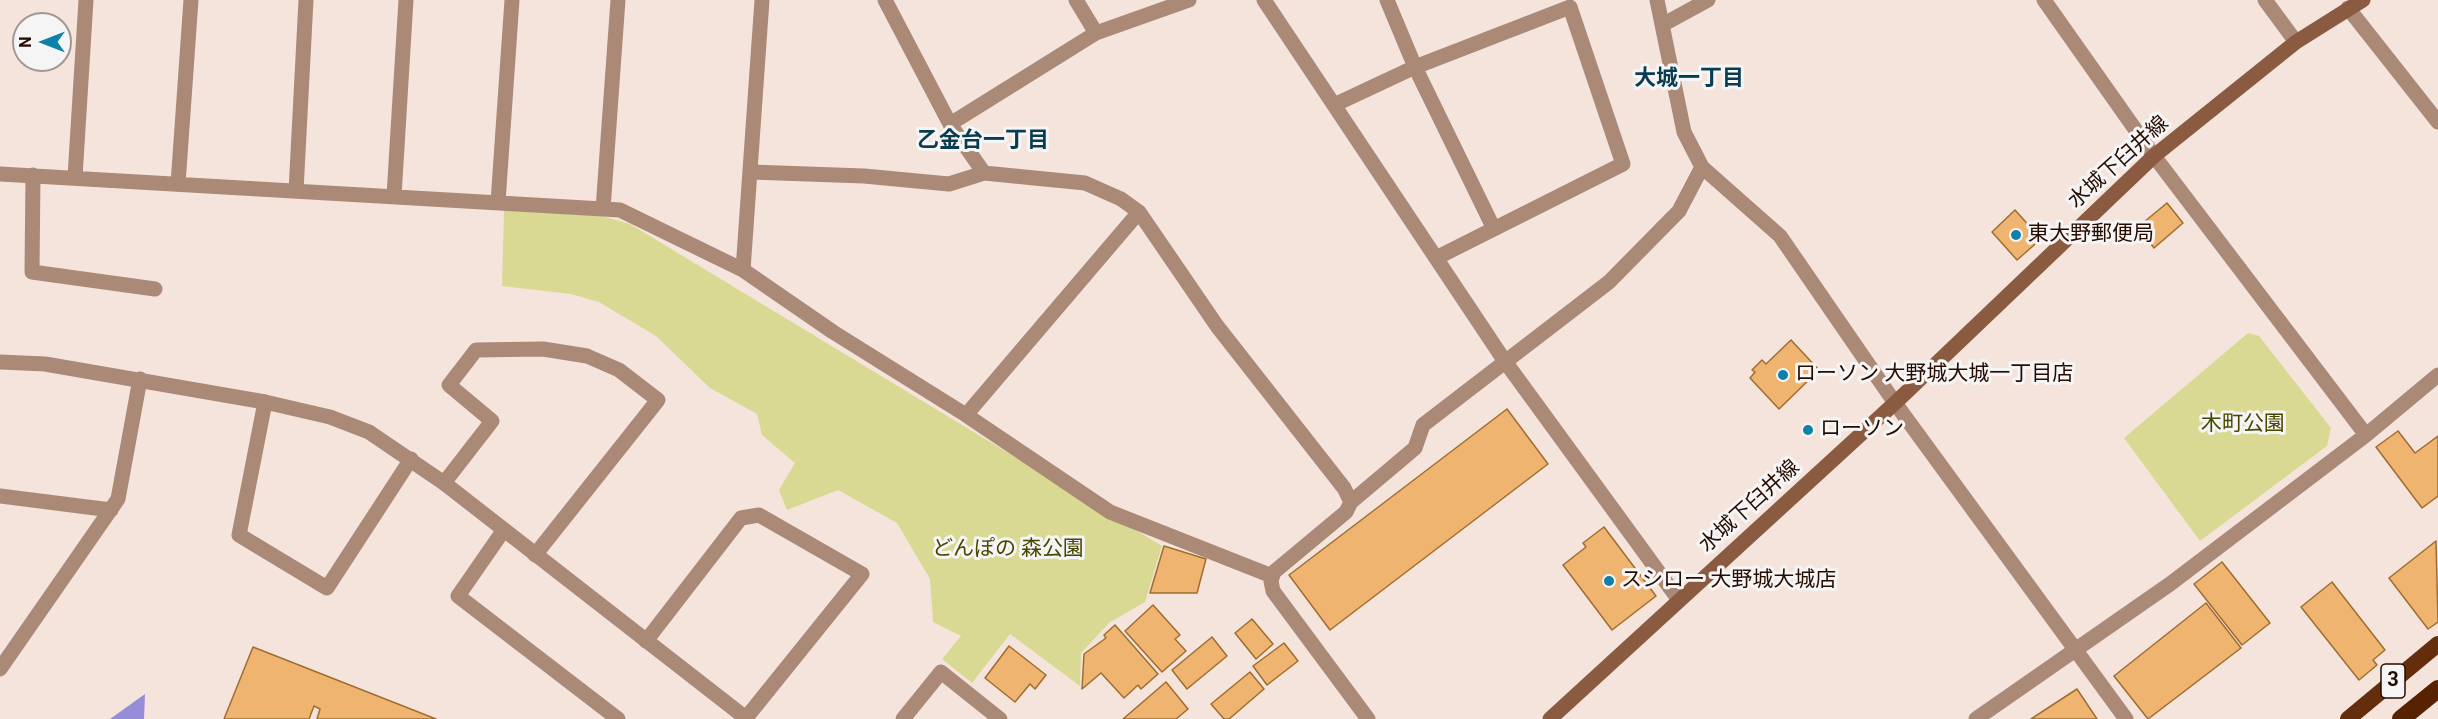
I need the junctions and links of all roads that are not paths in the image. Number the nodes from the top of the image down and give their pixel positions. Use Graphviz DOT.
graph roads {
  1 [pos="86,0"];
  2 [pos="191,0"];
  3 [pos="306,0"];
  4 [pos="406,0"];
  5 [pos="512,0"];
  6 [pos="618,0"];
  7 [pos="762,0"];
  8 [pos="885,0"];
  9 [pos="1076,0"];
  10 [pos="1189,0"];
  11 [pos="1264,0"];
  12 [pos="1387,0"];
  13 [pos="1657,0"];
  14 [pos="1708,0"];
  15 [pos="2044,0"];
  16 [pos="2265,0"];
  17 [pos="2363,0"];
  18 [pos="2348,8"];
  19 [pos="1664,24"];
  20 [pos="1096,33"];
  21 [pos="2296,42"];
  22 [pos="1415,67"];
  23 [pos="1334,105"];
  24 [pos="2438,122"];
  25 [pos="950,124"];
  26 [pos="2154,156"];
  27 [pos="1702,167"];
  28 [pos="751,172"];
  29 [pos="984,173"];
  30 [pos="0,174"];
  31 [pos="33,175"];
  32 [pos="75,177"];
  33 [pos="178,184"];
  34 [pos="296,190"];
  35 [pos="394,196"];
  36 [pos="498,202"];
  37 [pos="603,208"];
  38 [pos="1139,212"];
  39 [pos="1494,229"];
  40 [pos="1436,258"];
  41 [pos="743,270"];
  42 [pos="155,289"];
  43 [pos="1504,360"];
  44 [pos="0,362"];
  45 [pos="2438,375"];
  46 [pos="140,379"];
  47 [pos="265,402"];
  48 [pos="1895,403"];
  49 [pos="966,415"];
  50 [pos="2366,435"];
  51 [pos="411,459"];
  52 [pos="444,483"];
  53 [pos="0,496"];
  54 [pos="1350,502"];
  55 [pos="111,510"];
  56 [pos="503,531"];
  57 [pos="535,555"];
  58 [pos="1272,576"];
  59 [pos="1679,600"];
  60 [pos="646,641"];
  61 [pos="2438,644"];
  62 [pos="2074,651"];
  63 [pos="0,669"];
  64 [pos="2438,689"];
  65 [pos="618,719"];
  66 [pos="747,719"];
  67 [pos="903,719"];
  68 [pos="1000,719"];
  69 [pos="1368,719"];
  70 [pos="1550,719"];
  71 [pos="1976,719"];
  72 [pos="2126,719"];
  73 [pos="2348,719"];
  74 [pos="2401,719"];
  1 -- 32 [label="street"];
  2 -- 33 [label="street"];
  3 -- 34 [label="street"];
  4 -- 35 [label="street"];
  5 -- 36 [label="street"];
  6 -- 37 [label="street"];
  7 -- 28 [label="street"];
  8 -- 25 [label="street"];
  9 -- 20 [label="street"];
  10 -- 20 [label="street"];
  11 -- 23 [label="street"];
  12 -- 22 [label="street"];
  13 -- 19 [label="street"];
  14 -- 19 [label="street"];
  15 -- 26 [label="street"];
  16 -- 21 [label="street"];
  17 -- 18 [label="main road, 水城下臼井線"];
  18 -- 21 [label="main road, 水城下臼井線"];
  18 -- 24 [label="street"];
  19 -- 27 [label="street"];
  20 -- 25 [label="street"];
  21 -- 26 [label="main road, 水城下臼井線"];
  22 -- 23 [label="street"];
  22 -- 39 [label="street"];
  22 -- 39 [label="street"];
  23 -- 40 [label="street"];
  25 -- 29 [label="street"];
  26 -- 48 [label="main road, 水城下臼井線"];
  26 -- 50 [label="street"];
  27 -- 43 [label="street"];
  27 -- 48 [label="street"];
  28 -- 29 [label="street"];
  28 -- 41 [label="street"];
  29 -- 38 [label="street"];
  30 -- 31 [label="street"];
  31 -- 32 [label="street"];
  31 -- 42 [label="street"];
  32 -- 33 [label="street"];
  33 -- 34 [label="street"];
  34 -- 35 [label="street"];
  35 -- 36 [label="street"];
  36 -- 37 [label="street"];
  37 -- 41 [label="street"];
  38 -- 49 [label="street"];
  38 -- 54 [label="street"];
  39 -- 40 [label="street"];
  40 -- 43 [label="street"];
  41 -- 49 [label="street"];
  43 -- 54 [label="street"];
  43 -- 59 [label="street"];
  44 -- 46 [label="street"];
  45 -- 50 [label="street"];
  46 -- 47 [label="street"];
  46 -- 55 [label="street"];
  47 -- 51 [label="street"];
  47 -- 51 [label="street"];
  48 -- 59 [label="main road, 水城下臼井線"];
  48 -- 62 [label="street"];
  49 -- 58 [label="street"];
  50 -- 62 [label="street"];
  51 -- 52 [label="street"];
  52 -- 56 [label="street"];
  52 -- 57 [label="street"];
  53 -- 55 [label="street"];
  54 -- 58 [label="street"];
  55 -- 63 [label="street"];
  56 -- 57 [label="street"];
  56 -- 65 [label="street"];
  57 -- 60 [label="street"];
  58 -- 69 [label="street"];
  59 -- 70 [label="main road, 水城下臼井線"];
  60 -- 66 [label="street"];
  60 -- 66 [label="street"];
  61 -- 73 [label="highway, 3"];
  62 -- 71 [label="street"];
  62 -- 72 [label="street"];
  64 -- 74 [label="highway"];
  67 -- 68 [label="street"];
}
